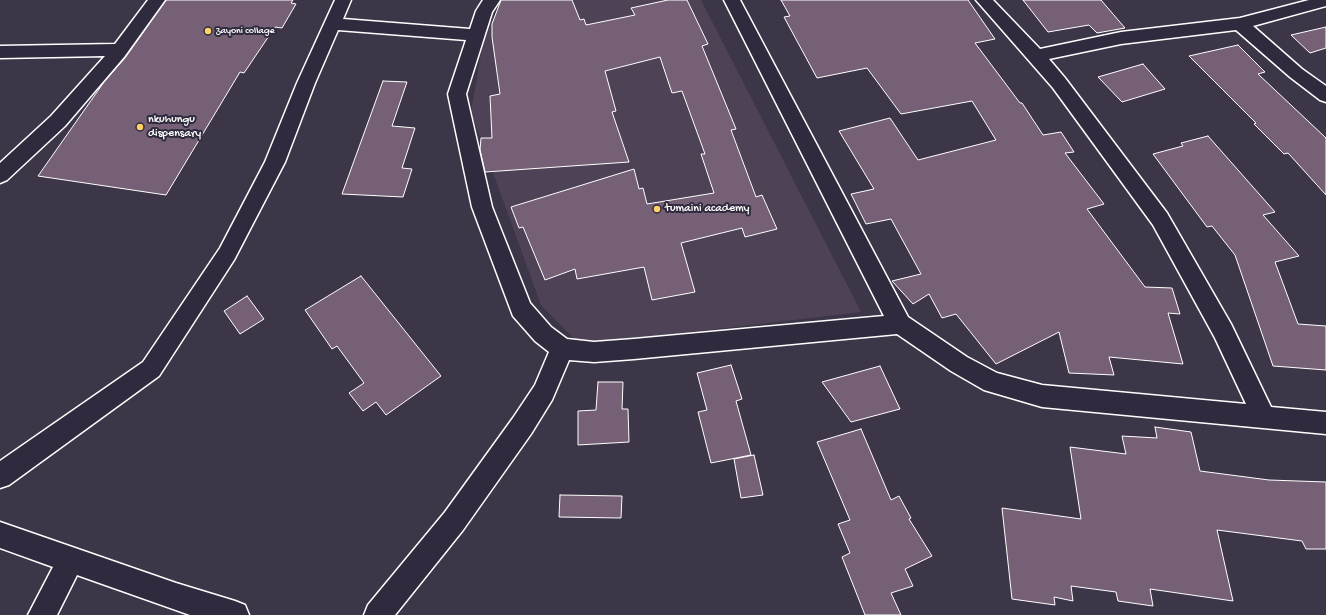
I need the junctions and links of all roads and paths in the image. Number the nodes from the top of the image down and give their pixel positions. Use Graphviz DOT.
graph roads {
  1 [pos="157,0"];
  2 [pos="343,0"];
  3 [pos="492,0"];
  4 [pos="732,0"];
  5 [pos="984,0"];
  6 [pos="1326,2"];
  7 [pos="332,24"];
  8 [pos="1240,24"];
  9 [pos="476,35"];
  10 [pos="120,50"];
  11 [pos="0,52"];
  12 [pos="1036,56"];
  13 [pos="1326,95"];
  14 [pos="0,175"];
  15 [pos="900,324"];
  16 [pos="562,349"];
  17 [pos="1264,417"];
  18 [pos="1326,423"];
  19 [pos="0,476"];
  20 [pos="0,535"];
  21 [pos="72,560"];
  22 [pos="42,615"];
  23 [pos="235,615"];
  24 [pos="378,615"];
  1 -- 10 [label="street"];
  2 -- 7 [label="street"];
  3 -- 9 [label="street"];
  4 -- 15 [label="street"];
  5 -- 12 [label="street"];
  6 -- 8 [label="street"];
  7 -- 9 [label="street"];
  7 -- 19 [label="street"];
  8 -- 12 [label="street"];
  8 -- 13 [label="street"];
  9 -- 16 [label="street"];
  10 -- 11 [label="street"];
  10 -- 14 [label="street"];
  12 -- 17 [label="street"];
  15 -- 16 [label="street"];
  15 -- 17 [label="street"];
  16 -- 24 [label="street"];
  17 -- 18 [label="street"];
  20 -- 21 [label="street"];
  21 -- 22 [label="street"];
  21 -- 23 [label="street"];
}
